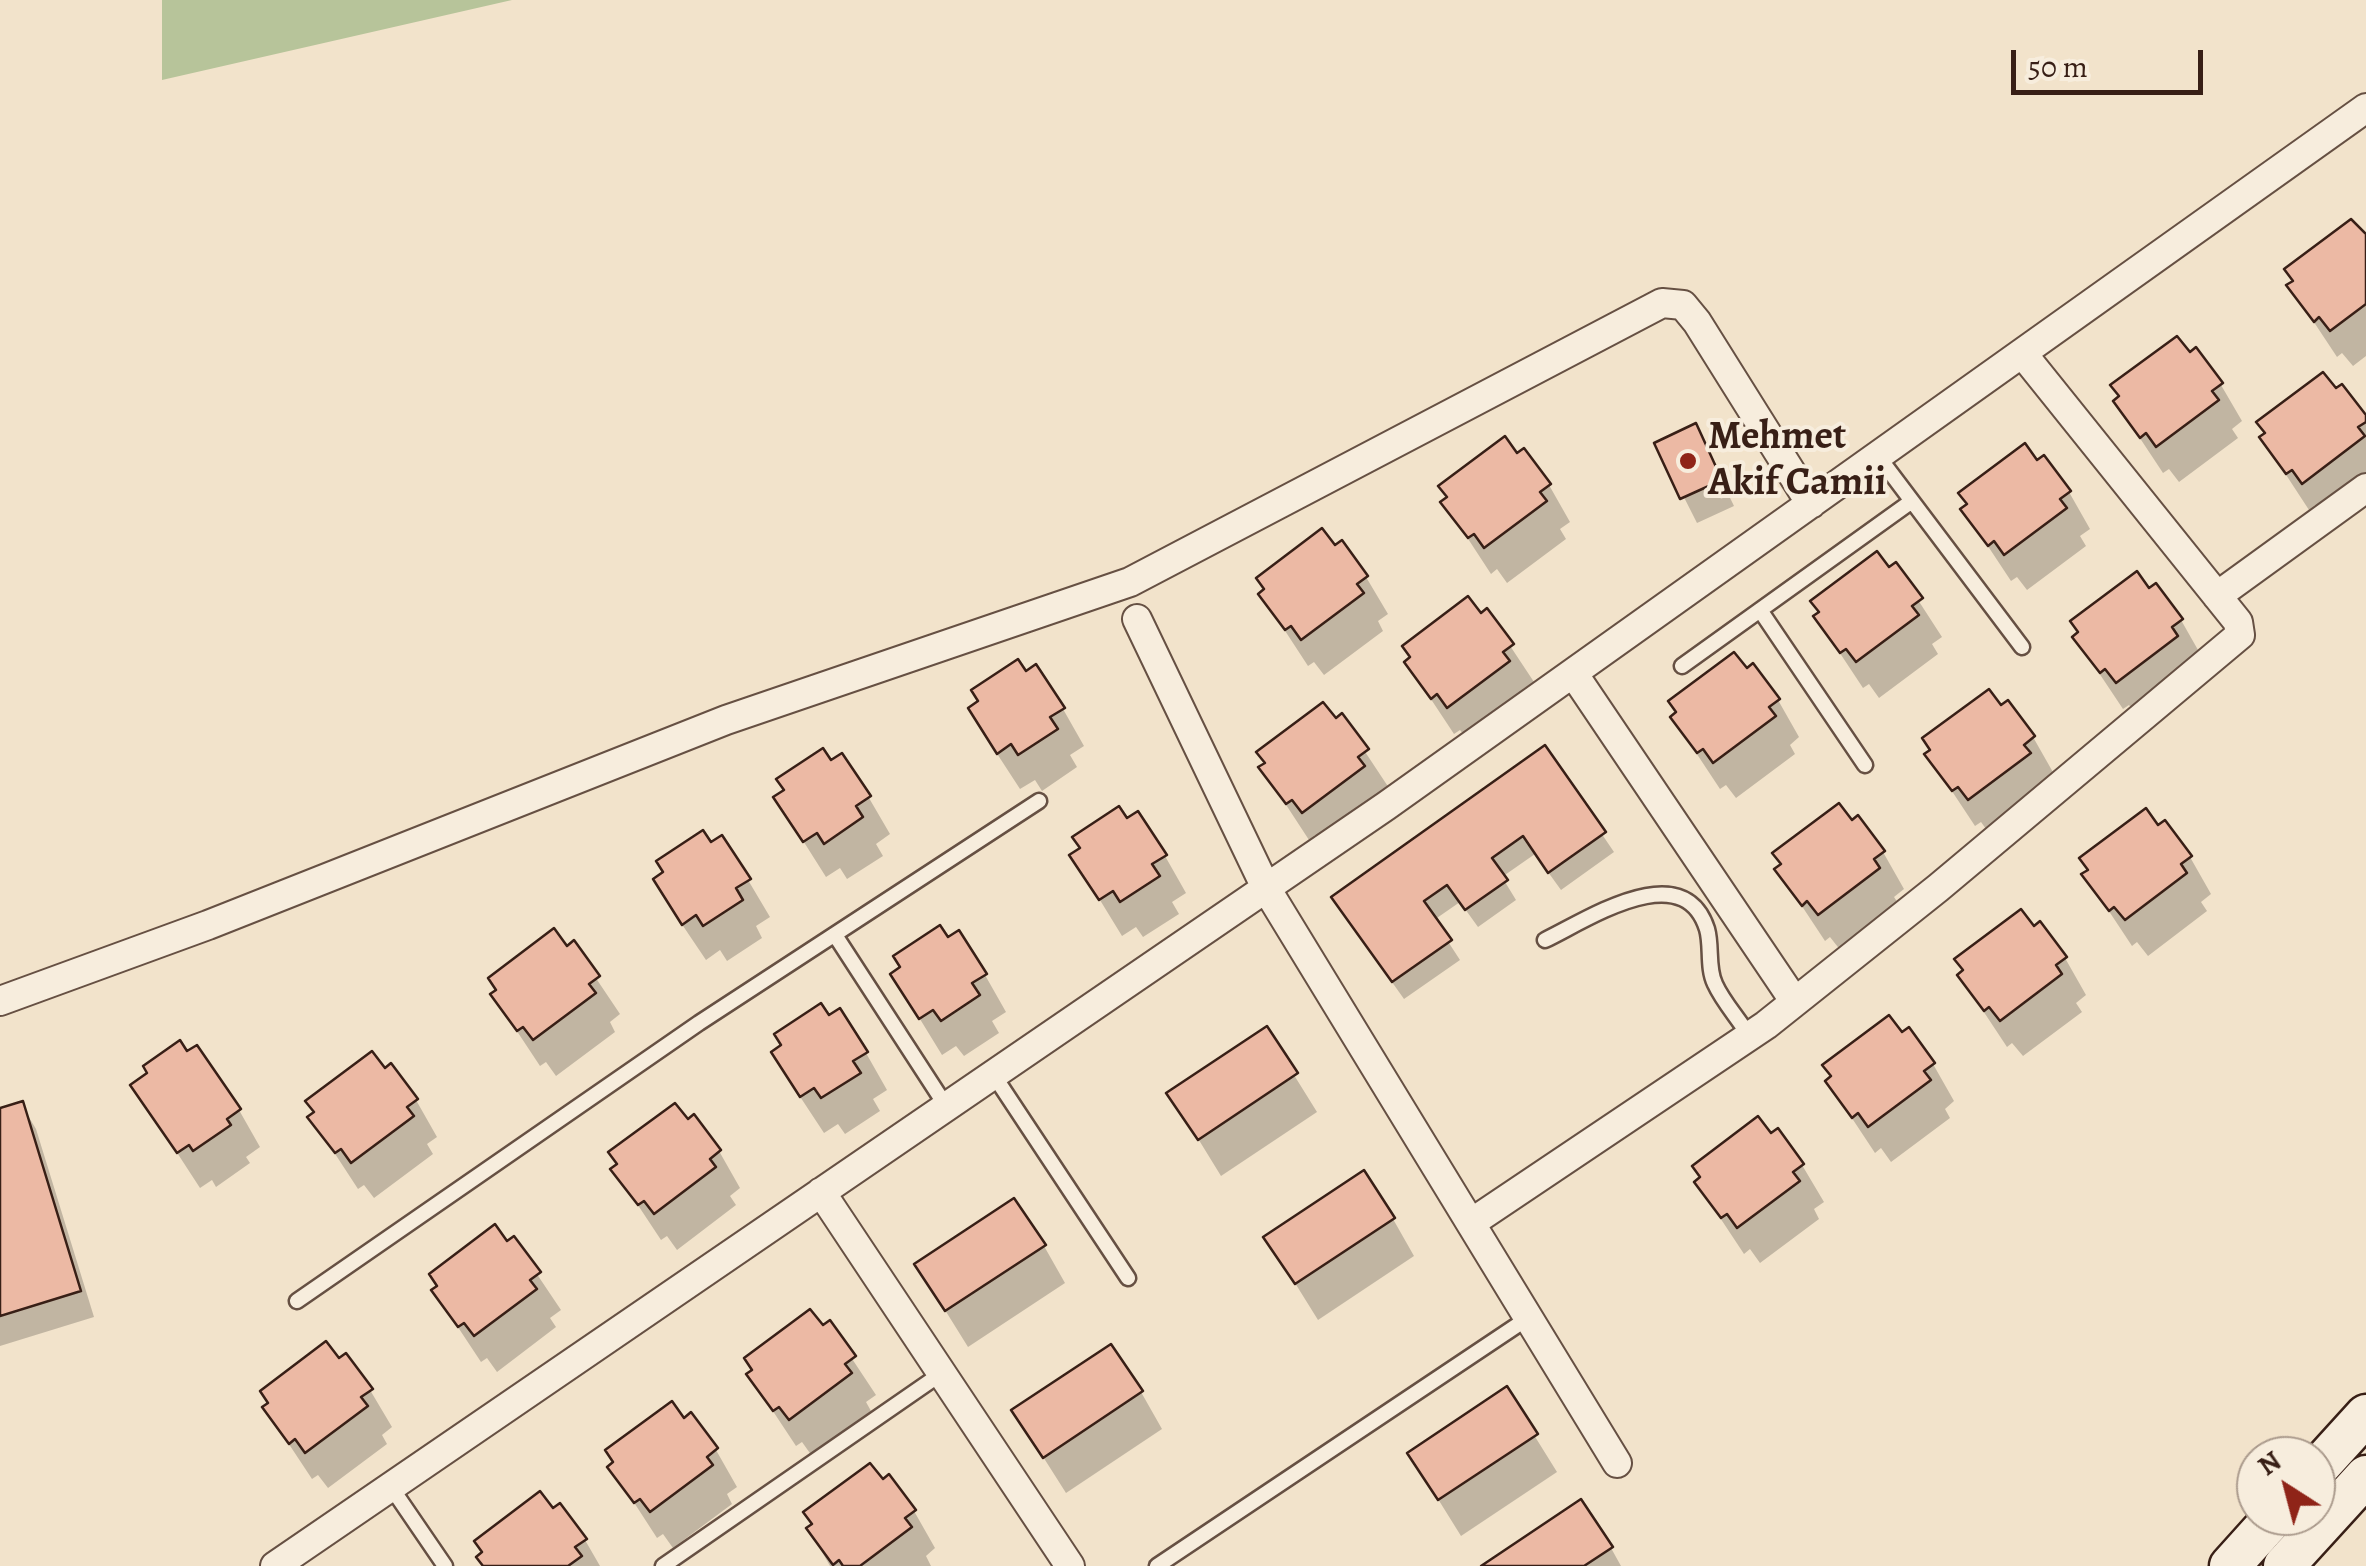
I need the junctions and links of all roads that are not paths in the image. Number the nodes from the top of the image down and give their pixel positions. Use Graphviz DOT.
graph roads {
  1 [pos="2366,108"];
  2 [pos="2022,353"];
  3 [pos="1878,456"];
  4 [pos="2366,488"];
  5 [pos="1912,502"];
  6 [pos="1811,504"];
  7 [pos="2217,596"];
  8 [pos="1760,610"];
  9 [pos="1136,620"];
  10 [pos="2022,646"];
  11 [pos="1682,666"];
  12 [pos="1572,674"];
  13 [pos="1865,765"];
  14 [pos="1039,801"];
  15 [pos="1266,888"];
  16 [pos="834,935"];
  17 [pos="1545,940"];
  18 [pos="0,1001"];
  19 [pos="1795,1002"];
  20 [pos="1749,1036"];
  21 [pos="994,1074"];
  22 [pos="946,1106"];
  23 [pos="821,1192"];
  24 [pos="1470,1223"];
  25 [pos="1128,1278"];
  26 [pos="297,1301"];
  27 [pos="1528,1318"];
  28 [pos="942,1373"];
  29 [pos="2366,1415"];
  30 [pos="2336,1448"];
  31 [pos="1617,1463"];
  32 [pos="2366,1476"];
  33 [pos="391,1487"];
  34 [pos="2256,1536"];
  35 [pos="275,1566"];
  36 [pos="444,1566"];
  37 [pos="663,1566"];
  38 [pos="1070,1566"];
  39 [pos="1157,1566"];
  40 [pos="2230,1566"];
  41 [pos="2284,1566"];
  1 -- 2 [label="street"];
  2 -- 3 [label="street"];
  2 -- 7 [label="street"];
  3 -- 5 [label="lane"];
  3 -- 6 [label="street"];
  4 -- 7 [label="street"];
  5 -- 8 [label="lane"];
  5 -- 10 [label="lane"];
  6 -- 12 [label="street"];
  6 -- 18 [label="street"];
  7 -- 19 [label="street"];
  8 -- 11 [label="lane"];
  8 -- 13 [label="lane"];
  9 -- 15 [label="street"];
  12 -- 15 [label="street"];
  12 -- 19 [label="street"];
  14 -- 16 [label="lane"];
  15 -- 21 [label="street"];
  15 -- 24 [label="street"];
  16 -- 22 [label="lane"];
  16 -- 26 [label="lane"];
  17 -- 20 [label="lane"];
  19 -- 20 [label="street"];
  20 -- 24 [label="street"];
  21 -- 22 [label="street"];
  21 -- 25 [label="lane"];
  22 -- 23 [label="street"];
  23 -- 28 [label="street"];
  23 -- 33 [label="street"];
  24 -- 27 [label="street"];
  27 -- 31 [label="street"];
  27 -- 39 [label="lane"];
  28 -- 37 [label="lane"];
  28 -- 38 [label="street"];
  29 -- 30 [label="main road"];
  32 -- 41 [label="main road"];
  33 -- 35 [label="street"];
  33 -- 36 [label="lane"];
  34 -- 40 [label="main road"];
}
